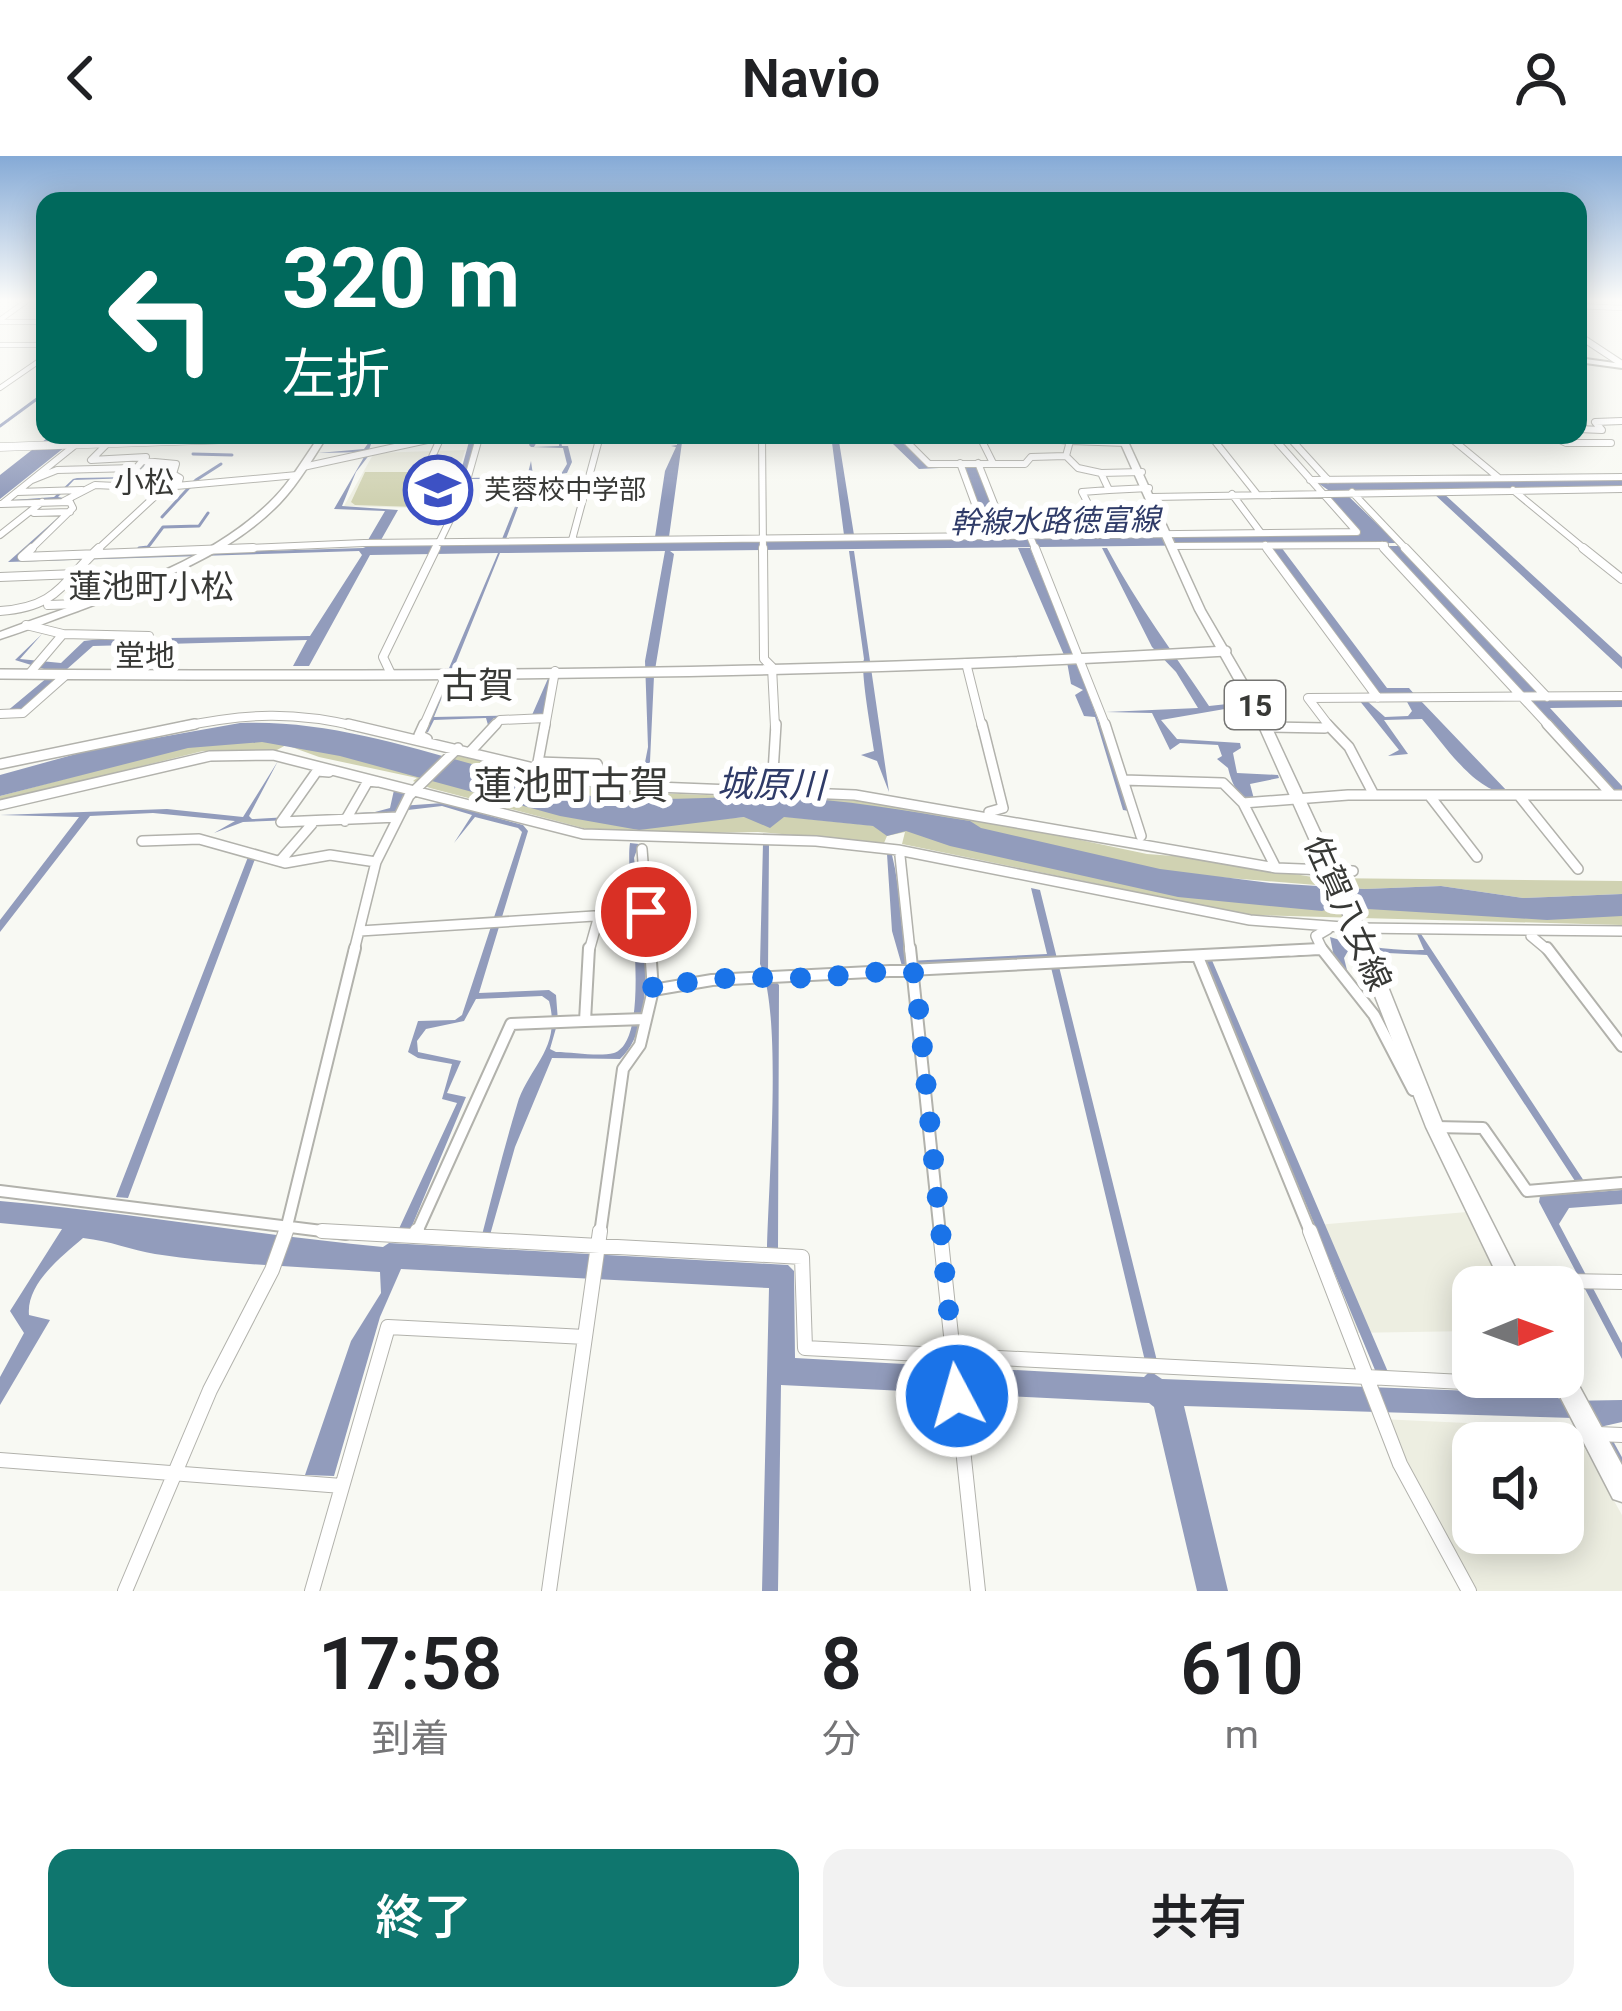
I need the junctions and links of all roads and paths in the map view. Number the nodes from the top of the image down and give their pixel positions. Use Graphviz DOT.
graph roads {
  1 [pos="31,367"];
  2 [pos="0,388"];
  3 [pos="1622,421"];
  4 [pos="1587,428"];
  5 [pos="1587,431"];
  6 [pos="1587,443"];
  7 [pos="1610,443"];
  8 [pos="114,444"];
  9 [pos="136,444"];
  10 [pos="318,444"];
  11 [pos="403,444"];
  12 [pos="438,444"];
  13 [pos="474,444"];
  14 [pos="596,444"];
  15 [pos="762,444"];
  16 [pos="909,444"];
  17 [pos="984,444"];
  18 [pos="1069,444"];
  19 [pos="1127,444"];
  20 [pos="1217,444"];
  21 [pos="1278,444"];
  22 [pos="1295,444"];
  23 [pos="1458,444"];
  24 [pos="106,445"];
  25 [pos="72,446"];
  26 [pos="0,447"];
  27 [pos="1622,450"];
  28 [pos="127,455"];
  29 [pos="1066,456"];
  30 [pos="92,460"];
  31 [pos="146,461"];
  32 [pos="978,463"];
  33 [pos="993,463"];
  34 [pos="961,466"];
  35 [pos="134,468"];
  36 [pos="427,468"];
  37 [pos="78,469"];
  38 [pos="300,471"];
  39 [pos="1142,472"];
  40 [pos="1101,473"];
  41 [pos="1622,477"];
  42 [pos="1499,478"];
  43 [pos="32,479"];
  44 [pos="127,480"];
  45 [pos="1310,480"];
  46 [pos="1328,480"];
  47 [pos="178,485"];
  48 [pos="165,487"];
  49 [pos="1622,489"];
  50 [pos="82,490"];
  51 [pos="1109,490"];
  52 [pos="1514,490"];
  53 [pos="16,492"];
  54 [pos="1325,492"];
  55 [pos="1348,492"];
  56 [pos="1150,493"];
  57 [pos="1232,494"];
  58 [pos="1256,494"];
  59 [pos="42,502"];
  60 [pos="3,503"];
  61 [pos="68,507"];
  62 [pos="32,513"];
  63 [pos="1104,533"];
  64 [pos="1261,533"];
  65 [pos="986,534"];
  66 [pos="1006,534"];
  67 [pos="0,535"];
  68 [pos="1030,538"];
  69 [pos="572,540"];
  70 [pos="1169,540"];
  71 [pos="762,542"];
  72 [pos="440,543"];
  73 [pos="1265,545"];
  74 [pos="1392,545"];
  75 [pos="204,552"];
  76 [pos="90,556"];
  77 [pos="76,574"];
  78 [pos="0,577"];
  79 [pos="1622,579"];
  80 [pos="45,609"];
  81 [pos="0,610"];
  82 [pos="26,625"];
  83 [pos="63,634"];
  84 [pos="148,635"];
  85 [pos="0,636"];
  86 [pos="1226,651"];
  87 [pos="1073,660"];
  88 [pos="965,663"];
  89 [pos="764,667"];
  90 [pos="34,668"];
  91 [pos="555,670"];
  92 [pos="451,673"];
  93 [pos="0,674"];
  94 [pos="389,674"];
  95 [pos="64,675"];
  96 [pos="1622,696"];
  97 [pos="1534,697"];
  98 [pos="1378,698"];
  99 [pos="0,713"];
  100 [pos="547,718"];
  101 [pos="1265,728"];
  102 [pos="1325,728"];
  103 [pos="443,746"];
  104 [pos="457,749"];
  105 [pos="471,751"];
  106 [pos="0,764"];
  107 [pos="350,772"];
  108 [pos="566,776"];
  109 [pos="1123,779"];
  110 [pos="392,782"];
  111 [pos="416,789"];
  112 [pos="772,789"];
  113 [pos="1369,795"];
  114 [pos="1429,795"];
  115 [pos="1617,795"];
  116 [pos="1294,796"];
  117 [pos="1520,797"];
  118 [pos="1243,803"];
  119 [pos="0,805"];
  120 [pos="401,811"];
  121 [pos="972,812"];
  122 [pos="346,818"];
  123 [pos="313,824"];
  124 [pos="1141,836"];
  125 [pos="142,841"];
  126 [pos="642,849"];
  127 [pos="900,856"];
  128 [pos="1477,857"];
  129 [pos="280,861"];
  130 [pos="376,862"];
  131 [pos="1276,868"];
  132 [pos="1578,869"];
  133 [pos="1330,870"];
  134 [pos="1353,871"];
  135 [pos="1502,929"];
  136 [pos="360,931"];
  137 [pos="1622,931"];
  138 [pos="1360,936"];
  139 [pos="1321,949"];
  140 [pos="1198,957"];
  141 [pos="914,966"];
  142 [pos="653,990"];
  143 [pos="639,1019"];
  144 [pos="585,1021"];
  145 [pos="1622,1046"];
  146 [pos="1431,1118"];
  147 [pos="1622,1184"];
  148 [pos="0,1191"];
  149 [pos="286,1231"];
  150 [pos="415,1236"];
  151 [pos="597,1250"];
  152 [pos="1504,1266"];
  153 [pos="1584,1280"];
  154 [pos="1622,1282"];
  155 [pos="585,1336"];
  156 [pos="953,1359"];
  157 [pos="1370,1378"];
  158 [pos="1452,1382"];
  159 [pos="1572,1398"];
  160 [pos="1589,1428"];
  161 [pos="1622,1435"];
  162 [pos="0,1460"];
  163 [pos="174,1473"];
  164 [pos="342,1486"];
  165 [pos="1622,1490"];
  166 [pos="125,1591"];
  167 [pos="312,1591"];
  168 [pos="549,1591"];
  169 [pos="978,1591"];
  170 [pos="1469,1591"];
  1 -- 2 [label="street"];
  3 -- 4 [label="street"];
  5 -- 7 [label="street"];
  6 -- 7 [label="street"];
  7 -- 27 [label="street"];
  8 -- 24 [label="street"];
  9 -- 28 [label="street"];
  10 -- 38 [label="main road"];
  11 -- 38 [label="street"];
  12 -- 36 [label="street"];
  13 -- 72 [label="street"];
  14 -- 69 [label="street"];
  15 -- 71 [label="street"];
  16 -- 34 [label="street"];
  17 -- 33 [label="street"];
  18 -- 29 [label="street"];
  19 -- 39 [label="main road, 佐賀八女線 / 15"];
  20 -- 58 [label="street"];
  21 -- 45 [label="street"];
  22 -- 46 [label="street"];
  23 -- 42 [label="street"];
  24 -- 25 [label="street"];
  24 -- 30 [label="street"];
  25 -- 26 [label="street"];
  25 -- 43 [label="street"];
  28 -- 30 [label="street"];
  28 -- 31 [label="street"];
  29 -- 33 [label="street"];
  29 -- 40 [label="street"];
  30 -- 37 [label="street"];
  31 -- 35 [label="street"];
  31 -- 47 [label="street"];
  32 -- 33 [label="street"];
  32 -- 34 [label="street"];
  32 -- 66 [label="street"];
  34 -- 65 [label="street"];
  35 -- 37 [label="street"];
  35 -- 44 [label="street"];
  37 -- 43 [label="street"];
  38 -- 47 [label="street"];
  38 -- 75 [label="main road"];
  39 -- 40 [label="street"];
  39 -- 56 [label="main road, 佐賀八女線 / 15"];
  40 -- 51 [label="street"];
  41 -- 42 [label="street"];
  42 -- 46 [label="street"];
  43 -- 53 [label="street"];
  44 -- 48 [label="street"];
  44 -- 50 [label="street"];
  45 -- 46 [label="street"];
  45 -- 54 [label="street"];
  47 -- 48 [label="street"];
  48 -- 76 [label="street"];
  49 -- 52 [label="street"];
  50 -- 53 [label="street"];
  50 -- 61 [label="street"];
  51 -- 56 [label="street"];
  51 -- 63 [label="street"];
  52 -- 55 [label="street"];
  52 -- 79 [label="street"];
  53 -- 60 [label="street"];
  54 -- 55 [label="street"];
  54 -- 58 [label="street"];
  54 -- 64 [label="street"];
  55 -- 74 [label="street"];
  56 -- 57 [label="street"];
  56 -- 70 [label="main road, 佐賀八女線 / 15"];
  57 -- 58 [label="street"];
  57 -- 64 [label="street"];
  59 -- 60 [label="street"];
  59 -- 61 [label="street"];
  59 -- 62 [label="street"];
  61 -- 62 [label="street"];
  61 -- 76 [label="street"];
  62 -- 67 [label="street"];
  63 -- 68 [label="street"];
  63 -- 70 [label="street"];
  64 -- 70 [label="street"];
  65 -- 66 [label="street"];
  65 -- 71 [label="street"];
  66 -- 68 [label="street"];
  68 -- 87 [label="street"];
  69 -- 71 [label="street"];
  69 -- 72 [label="street"];
  70 -- 73 [label="street"];
  70 -- 86 [label="main road, 佐賀八女線 / 15"];
  71 -- 89 [label="street"];
  72 -- 75 [label="street"];
  72 -- 94 [label="street"];
  73 -- 74 [label="street"];
  73 -- 98 [label="street"];
  74 -- 97 [label="street"];
  74 -- 97 [label="street"];
  75 -- 76 [label="street"];
  75 -- 80 [label="main road"];
  76 -- 77 [label="street"];
  77 -- 78 [label="street"];
  77 -- 80 [label="street"];
  80 -- 81 [label="street"];
  80 -- 82 [label="main road"];
  82 -- 83 [label="street"];
  82 -- 85 [label="main road"];
  83 -- 84 [label="street"];
  83 -- 90 [label="street"];
  86 -- 87 [label="street"];
  86 -- 101 [label="main road, 佐賀八女線 / 15"];
  87 -- 88 [label="street"];
  87 -- 109 [label="street"];
  88 -- 89 [label="street"];
  88 -- 121 [label="street"];
  89 -- 91 [label="street"];
  89 -- 112 [label="street"];
  90 -- 93 [label="street"];
  90 -- 95 [label="street"];
  91 -- 92 [label="street"];
  91 -- 100 [label="street"];
  92 -- 94 [label="street"];
  92 -- 103 [label="street"];
  94 -- 95 [label="street"];
  95 -- 99 [label="street"];
  96 -- 97 [label="street"];
  97 -- 98 [label="street"];
  97 -- 115 [label="street"];
  98 -- 102 [label="street"];
  100 -- 105 [label="street"];
  100 -- 108 [label="street"];
  101 -- 102 [label="street"];
  101 -- 116 [label="main road, 佐賀八女線 / 15"];
  102 -- 113 [label="street"];
  103 -- 104 [label="street"];
  103 -- 106 [label="street"];
  104 -- 105 [label="street"];
  104 -- 111 [label="street"];
  105 -- 108 [label="street"];
  107 -- 110 [label="street"];
  107 -- 119 [label="street"];
  107 -- 123 [label="street"];
  108 -- 112 [label="street"];
  109 -- 118 [label="street"];
  109 -- 124 [label="street"];
  110 -- 111 [label="street"];
  110 -- 122 [label="street"];
  111 -- 120 [label="street"];
  111 -- 138 [label="street"];
  112 -- 121 [label="street"];
  113 -- 114 [label="street"];
  113 -- 116 [label="street"];
  114 -- 117 [label="street"];
  114 -- 128 [label="street"];
  115 -- 117 [label="street"];
  116 -- 118 [label="street"];
  116 -- 133 [label="main road, 佐賀八女線 / 15"];
  117 -- 132 [label="street"];
  118 -- 131 [label="street"];
  120 -- 122 [label="street"];
  120 -- 130 [label="street"];
  121 -- 131 [label="street"];
  122 -- 123 [label="street"];
  123 -- 129 [label="street"];
  125 -- 129 [label="street"];
  126 -- 142 [label="street"];
  127 -- 141 [label="street"];
  129 -- 130 [label="street"];
  130 -- 136 [label="street"];
  131 -- 133 [label="street"];
  133 -- 134 [label="street"];
  133 -- 138 [label="main road, 佐賀八女線 / 15"];
  135 -- 137 [label="street"];
  135 -- 138 [label="street"];
  135 -- 145 [label="street"];
  136 -- 144 [label="street"];
  136 -- 149 [label="street"];
  138 -- 139 [label="street"];
  138 -- 146 [label="main road, 佐賀八女線 / 15"];
  139 -- 140 [label="street"];
  139 -- 146 [label="street"];
  140 -- 141 [label="street"];
  140 -- 157 [label="street"];
  141 -- 142 [label="street"];
  141 -- 156 [label="street"];
  142 -- 143 [label="street"];
  143 -- 144 [label="street"];
  143 -- 151 [label="street"];
  144 -- 150 [label="street"];
  146 -- 147 [label="street"];
  146 -- 152 [label="main road, 佐賀八女線 / 15"];
  148 -- 149 [label="street"];
  149 -- 150 [label="street"];
  149 -- 163 [label="street"];
  150 -- 151 [label="street"];
  151 -- 155 [label="street"];
  151 -- 156 [label="street"];
  153 -- 154 [label="street"];
  155 -- 164 [label="street"];
  155 -- 168 [label="street"];
  156 -- 157 [label="street"];
  156 -- 169 [label="street"];
  157 -- 158 [label="street"];
  157 -- 170 [label="street"];
  159 -- 160 [label="main road"];
  160 -- 161 [label="street"];
  160 -- 165 [label="main road"];
  162 -- 163 [label="street"];
  163 -- 164 [label="street"];
  163 -- 166 [label="street"];
  164 -- 167 [label="street"];
}
